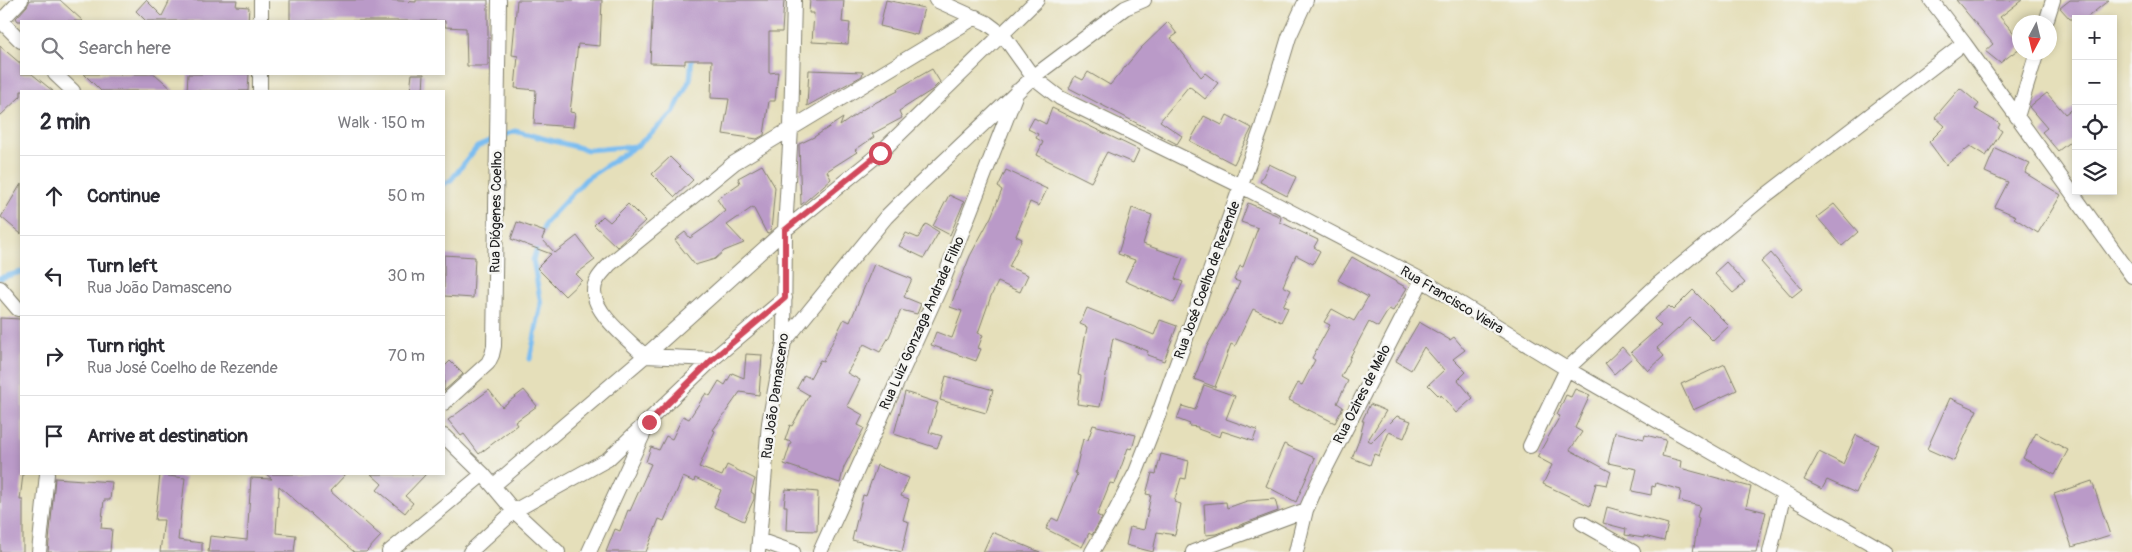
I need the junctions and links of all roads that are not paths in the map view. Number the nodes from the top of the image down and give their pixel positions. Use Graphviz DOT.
graph roads {
  1 [pos="21,0"];
  2 [pos="261,0"];
  3 [pos="499,0"];
  4 [pos="794,0"];
  5 [pos="936,0"];
  6 [pos="1037,0"];
  7 [pos="1144,0"];
  8 [pos="1306,0"];
  9 [pos="1931,0"];
  10 [pos="2053,0"];
  11 [pos="2048,15"];
  12 [pos="976,17"];
  13 [pos="260,20"];
  14 [pos="0,21"];
  15 [pos="1003,35"];
  16 [pos="20,40"];
  17 [pos="1964,43"];
  18 [pos="2034,60"];
  19 [pos="56,75"];
  20 [pos="260,75"];
  21 [pos="1033,77"];
  22 [pos="72,90"];
  23 [pos="260,90"];
  24 [pos="1017,91"];
  25 [pos="2017,117"];
  26 [pos="791,128"];
  27 [pos="1241,186"];
  28 [pos="785,230"];
  29 [pos="2132,276"];
  30 [pos="1422,280"];
  31 [pos="0,288"];
  32 [pos="785,298"];
  33 [pos="0,307"];
  34 [pos="20,309"];
  35 [pos="784,342"];
  36 [pos="645,356"];
  37 [pos="713,359"];
  38 [pos="1567,369"];
  39 [pos="445,402"];
  40 [pos="649,422"];
  41 [pos="445,437"];
  42 [pos="1530,446"];
  43 [pos="483,474"];
  44 [pos="47,475"];
  45 [pos="493,486"];
  46 [pos="1784,493"];
  47 [pos="1306,510"];
  48 [pos="514,511"];
  49 [pos="1582,523"];
  50 [pos="759,546"];
  51 [pos="39,552"];
  52 [pos="389,552"];
  53 [pos="470,552"];
  54 [pos="558,552"];
  55 [pos="589,552"];
  56 [pos="793,552"];
  57 [pos="820,552"];
  58 [pos="1092,552"];
  59 [pos="1193,552"];
  60 [pos="1296,552"];
  61 [pos="1633,552"];
  62 [pos="1770,552"];
  63 [pos="1886,552"];
  1 -- 14 [label="street"];
  2 -- 13 [label="street"];
  3 -- 39 [label="street, Rua Diógenes Coelho"];
  4 -- 26 [label="street, Rua João Damasceno"];
  5 -- 12 [label="street, Rua Francisco Vieira"];
  6 -- 15 [label="street"];
  7 -- 21 [label="street"];
  8 -- 27 [label="street, Rua José Coelho de Rezende"];
  9 -- 17 [label="street"];
  10 -- 11 [label="street"];
  12 -- 15 [label="street, Rua Francisco Vieira"];
  12 -- 26 [label="street"];
  14 -- 16 [label="street"];
  15 -- 21 [label="street, Rua Francisco Vieira"];
  15 -- 28 [label="street"];
  17 -- 25 [label="street"];
  17 -- 38 [label="street"];
  18 -- 25 [label="street"];
  19 -- 22 [label="street"];
  20 -- 23 [label="street"];
  21 -- 24 [label="street"];
  21 -- 27 [label="street, Rua Francisco Vieira"];
  24 -- 35 [label="street"];
  24 -- 57 [label="street, Rua Luiz Gonzaga Andrade Filho"];
  25 -- 29 [label="street"];
  26 -- 28 [label="street, Rua João Damasceno"];
  26 -- 36 [label="street"];
  27 -- 30 [label="street, Rua Francisco Vieira"];
  27 -- 58 [label="street, Rua José Coelho de Rezende"];
  28 -- 32 [label="street, Rua João Damasceno"];
  28 -- 36 [label="street"];
  30 -- 38 [label="street, Rua Francisco Vieira"];
  30 -- 47 [label="street, Rua Ozires de Melo"];
  31 -- 34 [label="street"];
  32 -- 35 [label="street, Rua João Damasceno"];
  32 -- 37 [label="street"];
  33 -- 34 [label="street"];
  35 -- 50 [label="street, Rua João Damasceno"];
  36 -- 37 [label="street"];
  36 -- 45 [label="street"];
  37 -- 40 [label="street"];
  38 -- 42 [label="street"];
  38 -- 46 [label="street, Rua Francisco Vieira"];
  40 -- 48 [label="street"];
  40 -- 55 [label="street"];
  41 -- 43 [label="street"];
  43 -- 45 [label="street"];
  43 -- 52 [label="street"];
  44 -- 51 [label="street"];
  45 -- 48 [label="street"];
  46 -- 62 [label="street"];
  46 -- 63 [label="street, Rua Francisco Vieira"];
  47 -- 59 [label="street"];
  47 -- 60 [label="street, Rua Ozires de Melo"];
  48 -- 53 [label="street"];
  48 -- 54 [label="street"];
  49 -- 61 [label="street"];
  50 -- 56 [label="street"];
}
